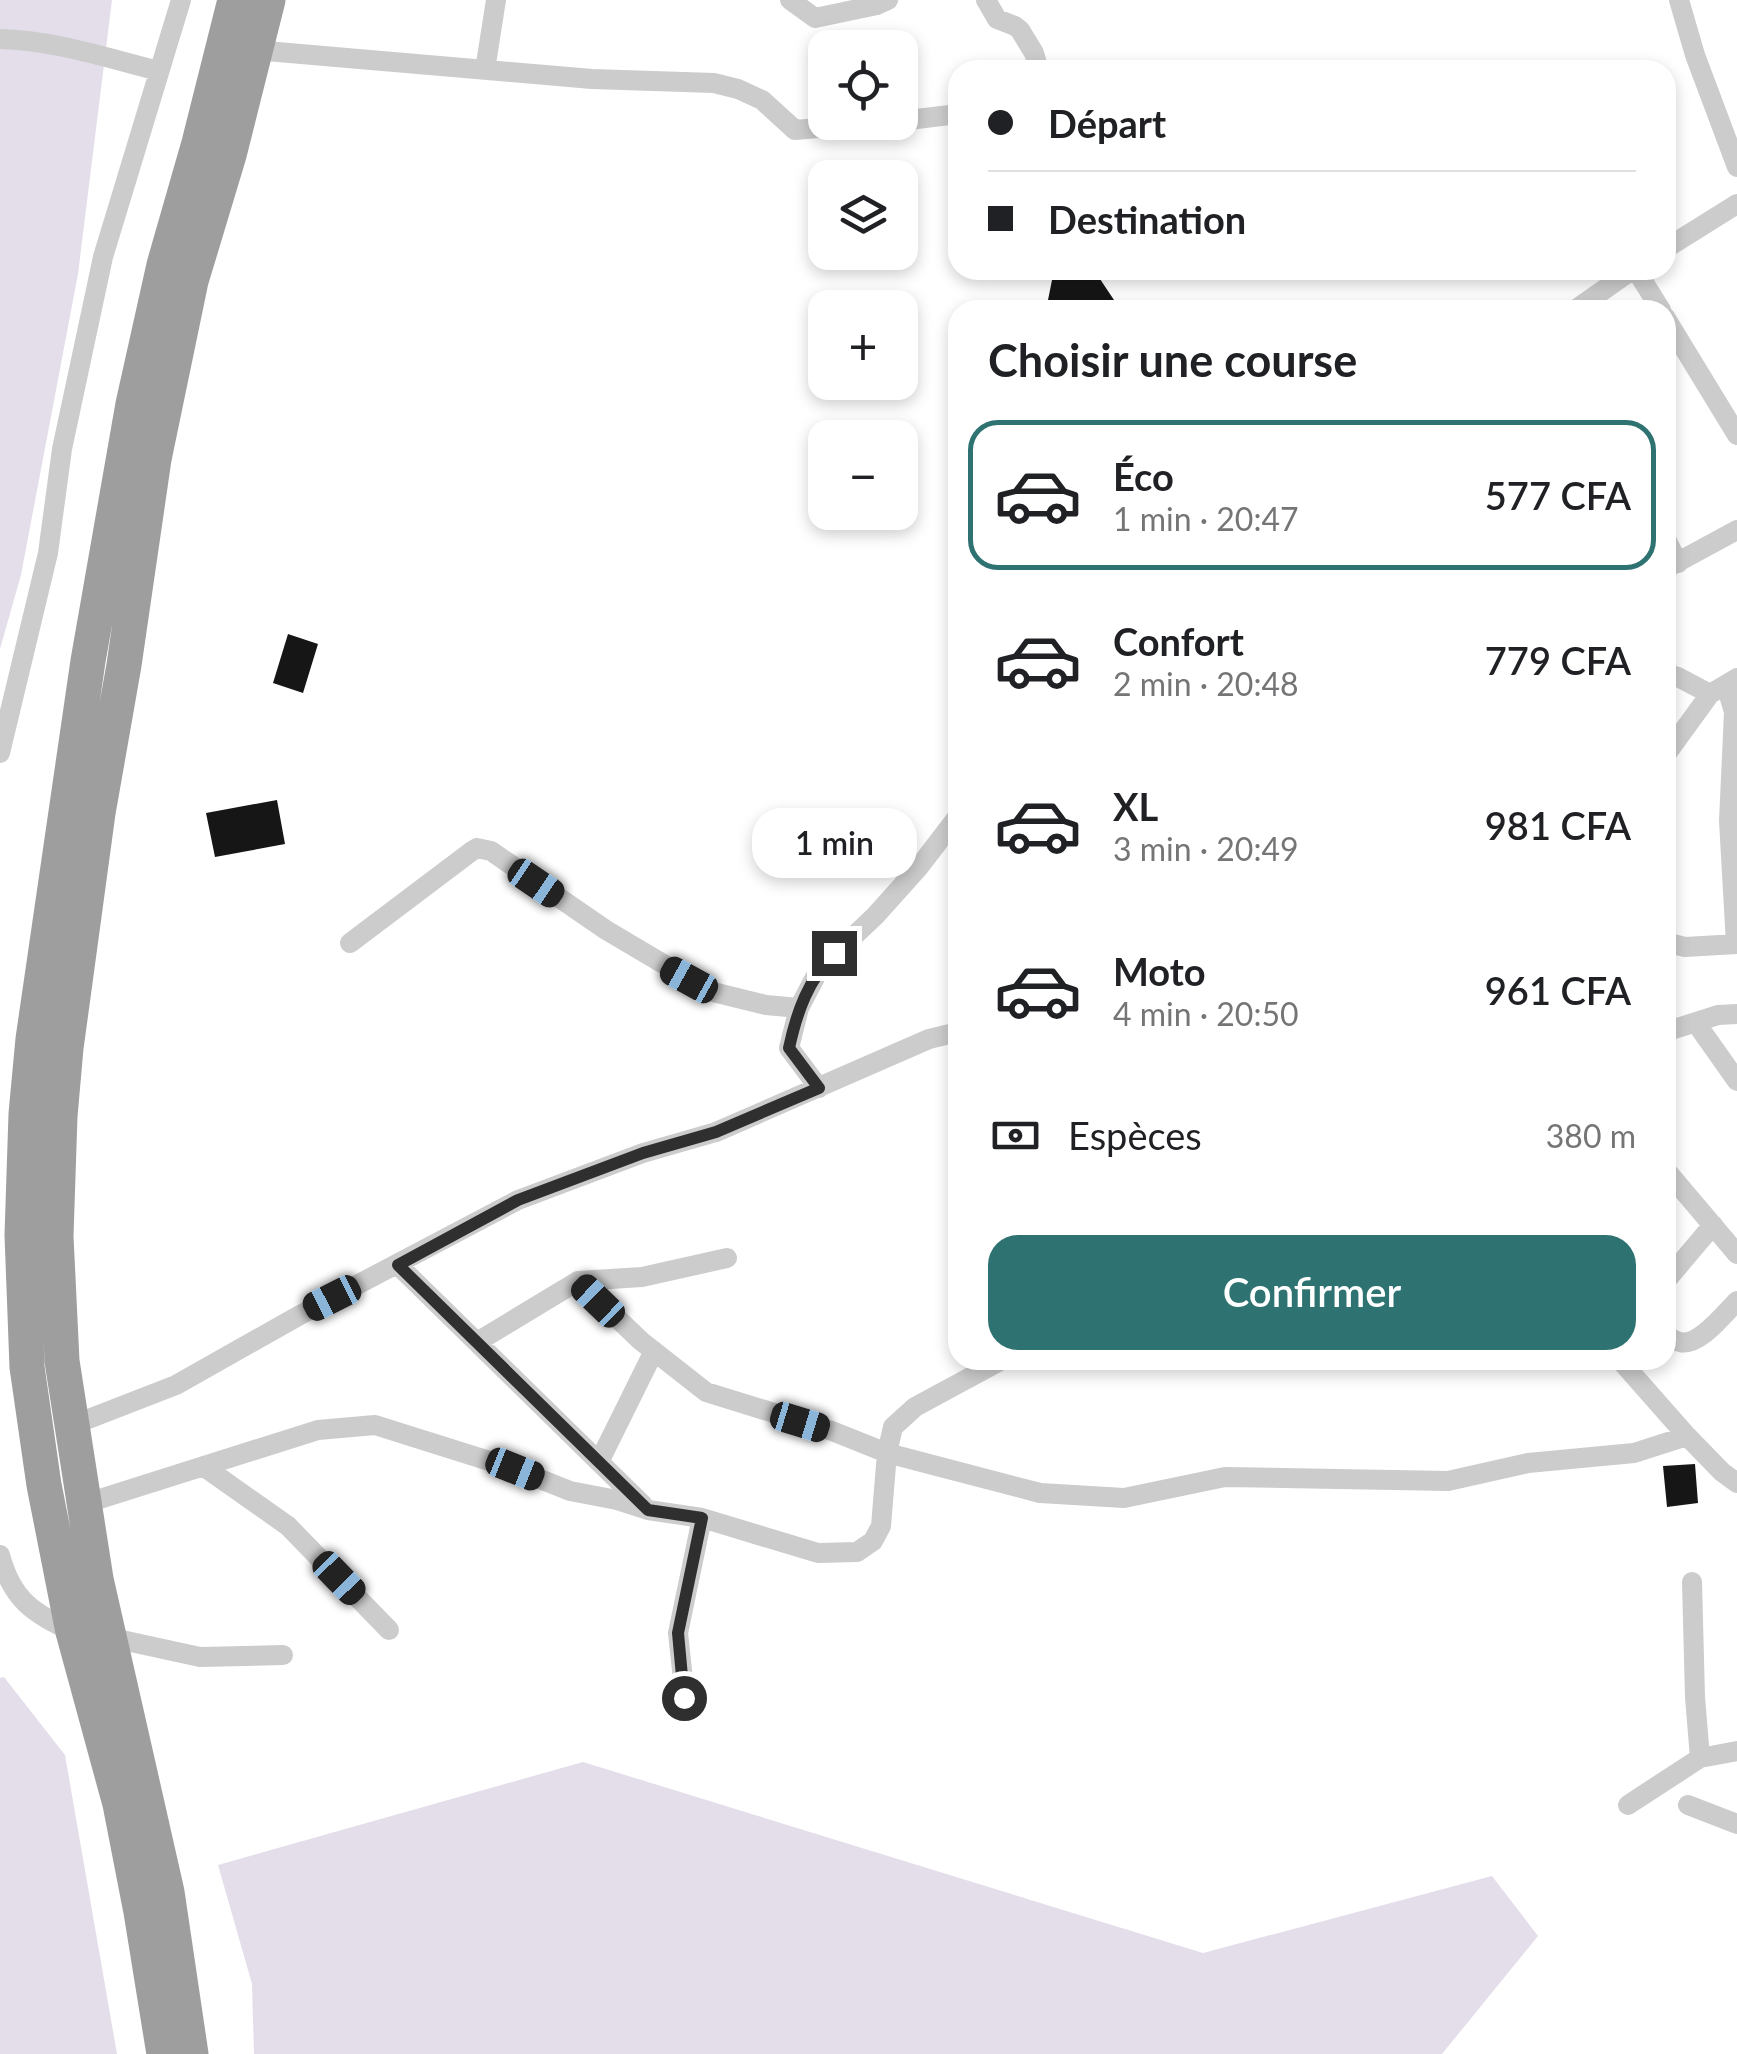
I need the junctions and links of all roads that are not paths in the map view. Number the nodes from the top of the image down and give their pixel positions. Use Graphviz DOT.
graph roads {
  1 [pos="181,0"];
  2 [pos="235,0"];
  3 [pos="268,0"];
  4 [pos="496,0"];
  5 [pos="790,0"];
  6 [pos="888,0"];
  7 [pos="986,0"];
  8 [pos="1679,0"];
  9 [pos="0,39"];
  10 [pos="254,50"];
  11 [pos="1036,60"];
  12 [pos="485,70"];
  13 [pos="159,71"];
  14 [pos="948,115"];
  15 [pos="918,119"];
  16 [pos="808,129"];
  17 [pos="1735,157"];
  18 [pos="1737,204"];
  19 [pos="1676,242"];
  20 [pos="1619,280"];
  21 [pos="1589,300"];
  22 [pos="1676,335"];
  23 [pos="1737,435"];
  24 [pos="1737,530"];
  25 [pos="1676,563"];
  26 [pos="1676,676"];
  27 [pos="1724,686"];
  28 [pos="1676,743"];
  29 [pos="0,753"];
  30 [pos="948,829"];
  31 [pos="350,942"];
  32 [pos="1736,944"];
  33 [pos="1676,945"];
  34 [pos="800,1008"];
  35 [pos="1737,1014"];
  36 [pos="1696,1023"];
  37 [pos="1676,1027"];
  38 [pos="948,1034"];
  39 [pos="1737,1081"];
  40 [pos="819,1088"];
  41 [pos="1676,1182"];
  42 [pos="1713,1226"];
  43 [pos="1737,1254"];
  44 [pos="727,1258"];
  45 [pos="398,1265"];
  46 [pos="1676,1269"];
  47 [pos="578,1280"];
  48 [pos="1737,1301"];
  49 [pos="1676,1341"];
  50 [pos="478,1342"];
  51 [pos="654,1351"];
  52 [pos="983,1370"];
  53 [pos="1629,1370"];
  54 [pos="73,1425"];
  55 [pos="1687,1436"];
  56 [pos="888,1453"];
  57 [pos="599,1462"];
  58 [pos="203,1466"];
  59 [pos="1737,1483"];
  60 [pos="84,1504"];
  61 [pos="648,1510"];
  62 [pos="702,1518"];
  63 [pos="0,1555"];
  64 [pos="1692,1582"];
  65 [pos="389,1630"];
  66 [pos="73,1632"];
  67 [pos="108,1637"];
  68 [pos="283,1655"];
  69 [pos="684,1698"];
  70 [pos="1737,1751"];
  71 [pos="1700,1758"];
  72 [pos="1628,1804"];
  73 [pos="1688,1805"];
  74 [pos="1737,1824"];
  75 [pos="164,2054"];
  76 [pos="191,2054"];
  1 -- 13 [label="street"];
  2 -- 66 [label="highway"];
  3 -- 10 [label="highway"];
  4 -- 12 [label="street"];
  5 -- 6 [label="street"];
  7 -- 11 [label="street"];
  8 -- 17 [label="street"];
  9 -- 13 [label="street"];
  10 -- 12 [label="street"];
  10 -- 54 [label="highway"];
  12 -- 16 [label="street"];
  13 -- 29 [label="street"];
  14 -- 15 [label="street"];
  18 -- 19 [label="street"];
  20 -- 21 [label="street"];
  22 -- 23 [label="street"];
  24 -- 25 [label="street"];
  26 -- 27 [label="street"];
  27 -- 28 [label="street"];
  27 -- 32 [label="street"];
  30 -- 34 [label="street"];
  31 -- 34 [label="street"];
  32 -- 33 [label="street"];
  34 -- 40 [label="street"];
  35 -- 36 [label="street"];
  36 -- 37 [label="street"];
  36 -- 39 [label="street"];
  38 -- 40 [label="street"];
  40 -- 45 [label="street"];
  41 -- 42 [label="street"];
  42 -- 43 [label="street"];
  42 -- 46 [label="street"];
  44 -- 47 [label="street"];
  45 -- 50 [label="street"];
  45 -- 54 [label="street"];
  47 -- 50 [label="street"];
  47 -- 51 [label="street"];
  48 -- 49 [label="street"];
  50 -- 57 [label="street"];
  51 -- 56 [label="street"];
  51 -- 57 [label="street"];
  52 -- 56 [label="street"];
  53 -- 55 [label="street"];
  54 -- 60 [label="highway"];
  55 -- 56 [label="street"];
  55 -- 59 [label="street"];
  56 -- 62 [label="street"];
  57 -- 61 [label="street"];
  58 -- 60 [label="street"];
  58 -- 61 [label="street"];
  58 -- 65 [label="street"];
  60 -- 67 [label="highway"];
  61 -- 62 [label="street"];
  62 -- 69 [label="street"];
  63 -- 66 [label="street"];
  64 -- 71 [label="street"];
  66 -- 75 [label="highway"];
  67 -- 68 [label="street"];
  67 -- 76 [label="highway"];
  70 -- 71 [label="street"];
  71 -- 72 [label="street"];
  73 -- 74 [label="street"];
}
